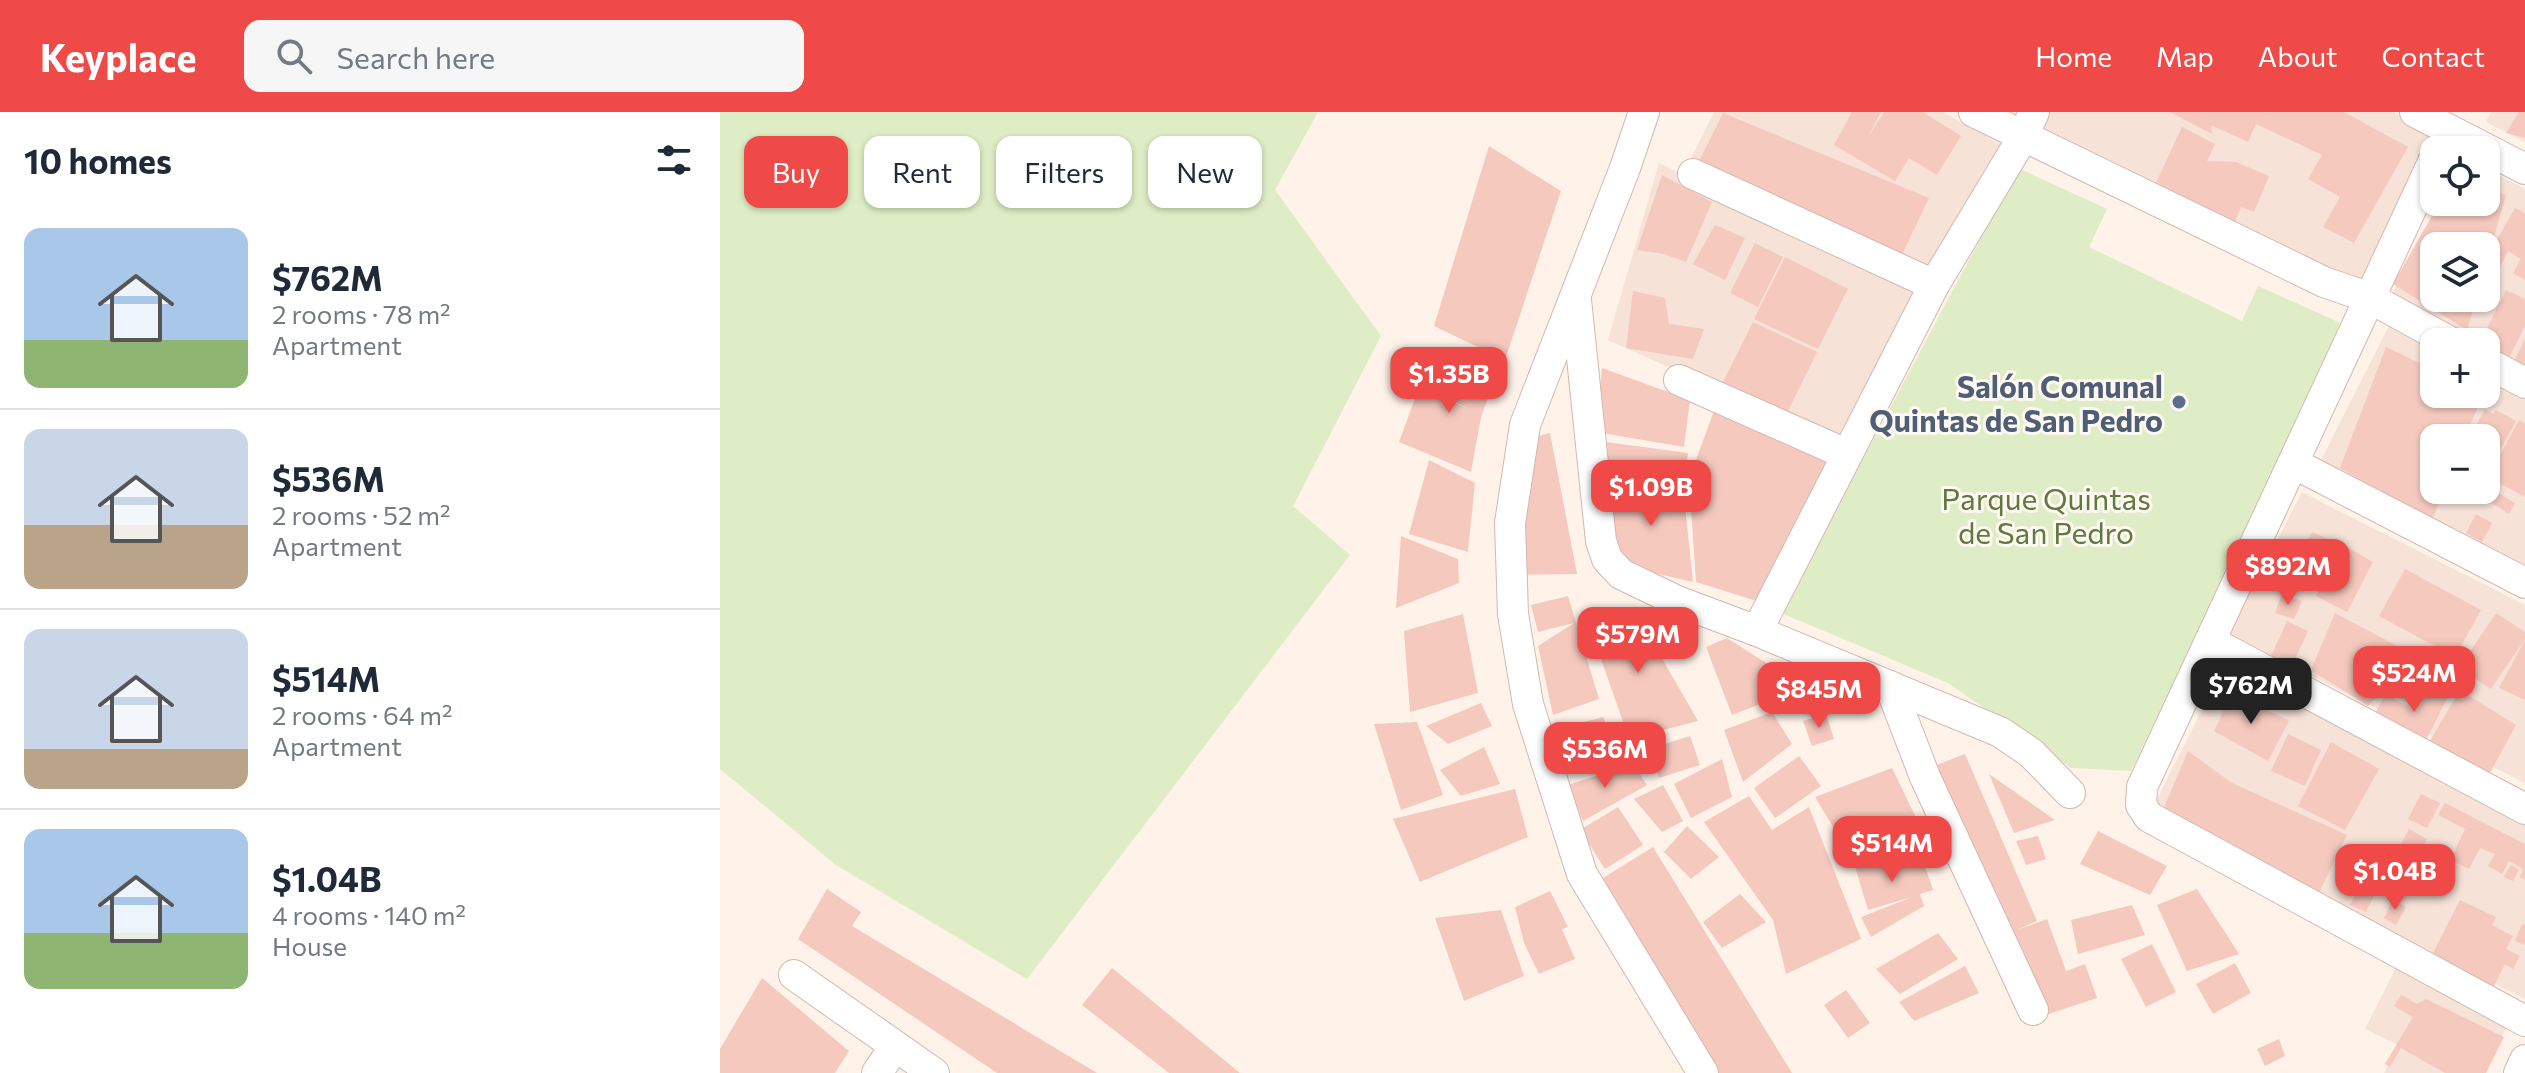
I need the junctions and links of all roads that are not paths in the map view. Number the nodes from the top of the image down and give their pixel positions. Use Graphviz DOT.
graph roads {
  1 [pos="1644,112"];
  2 [pos="1974,112"];
  3 [pos="2415,112"];
  4 [pos="2028,124"];
  5 [pos="2448,130"];
  6 [pos="2525,169"];
  7 [pos="1693,174"];
  8 [pos="2420,190"];
  9 [pos="1934,285"];
  10 [pos="1575,294"];
  11 [pos="2370,298"];
  12 [pos="2425,328"];
  13 [pos="2500,370"];
  14 [pos="1679,380"];
  15 [pos="2525,383"];
  16 [pos="1846,454"];
  17 [pos="2295,464"];
  18 [pos="2525,583"];
  19 [pos="1757,631"];
  20 [pos="2210,641"];
  21 [pos="1890,686"];
  22 [pos="2070,793"];
  23 [pos="2525,809"];
  24 [pos="794,975"];
  25 [pos="2033,1010"];
  26 [pos="2525,1021"];
  27 [pos="895,1046"];
  28 [pos="2525,1060"];
  29 [pos="877,1073"];
  30 [pos="934,1073"];
  31 [pos="1703,1073"];
  32 [pos="2519,1073"];
  1 -- 10 [label="street"];
  2 -- 4 [label="street"];
  3 -- 5 [label="street"];
  4 -- 9 [label="street"];
  4 -- 11 [label="street"];
  5 -- 6 [label="street"];
  7 -- 9 [label="street"];
  8 -- 11 [label="street"];
  9 -- 16 [label="street"];
  10 -- 19 [label="street"];
  10 -- 31 [label="street"];
  11 -- 12 [label="street"];
  11 -- 17 [label="street"];
  13 -- 15 [label="street"];
  14 -- 16 [label="street"];
  16 -- 19 [label="street"];
  17 -- 18 [label="street"];
  17 -- 20 [label="street"];
  19 -- 21 [label="street"];
  20 -- 23 [label="street"];
  20 -- 26 [label="street"];
  21 -- 22 [label="street"];
  21 -- 25 [label="street"];
  24 -- 27 [label="street"];
  27 -- 29 [label="street"];
  27 -- 30 [label="street"];
  28 -- 32 [label="street"];
}
